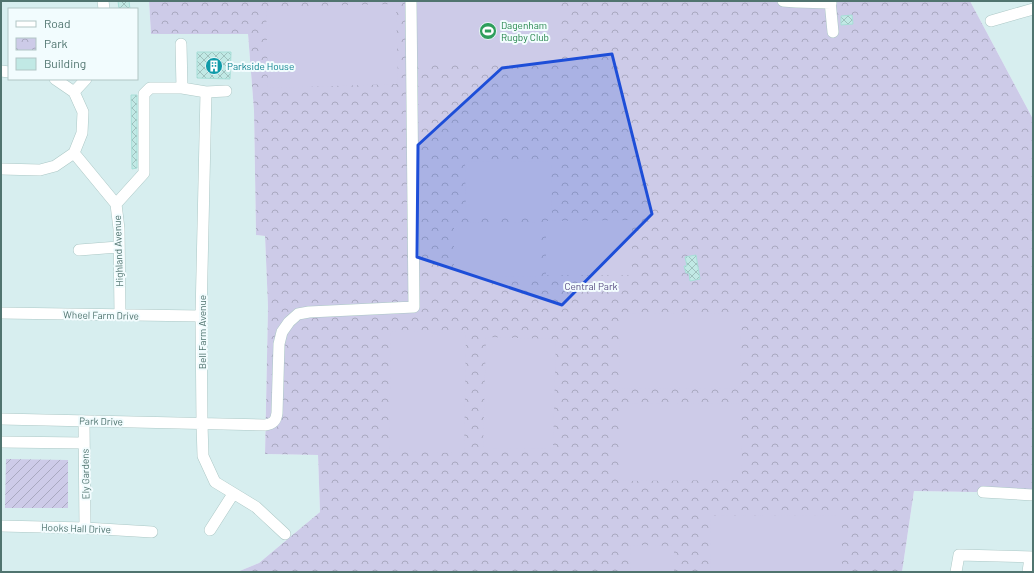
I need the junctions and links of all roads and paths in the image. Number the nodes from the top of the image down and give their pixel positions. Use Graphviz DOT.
graph roads {
  1 [pos="411,1"];
  2 [pos="783,1"];
  3 [pos="831,2"];
  4 [pos="1033,9"];
  5 [pos="991,21"];
  6 [pos="833,32"];
  7 [pos="181,44"];
  8 [pos="56,80"];
  9 [pos="85,80"];
  10 [pos="182,88"];
  11 [pos="226,91"];
  12 [pos="74,92"];
  13 [pos="206,92"];
  14 [pos="74,153"];
  15 [pos="1,169"];
  16 [pos="116,204"];
  17 [pos="118,247"];
  18 [pos="79,250"];
  19 [pos="1,313"];
  20 [pos="120,315"];
  21 [pos="201,316"];
  22 [pos="1,419"];
  23 [pos="84,421"];
  24 [pos="202,424"];
  25 [pos="1,442"];
  26 [pos="84,443"];
  27 [pos="982,492"];
  28 [pos="233,494"];
  29 [pos="1033,495"];
  30 [pos="1,526"];
  31 [pos="85,528"];
  32 [pos="210,530"];
  33 [pos="152,532"];
  34 [pos="285,534"];
  35 [pos="1032,557"];
  36 [pos="956,572"];
  37 [pos="1028,572"];
  1 -- 24 [label="street, Park Drive"];
  2 -- 3 [label="street"];
  3 -- 6 [label="street"];
  4 -- 5 [label="street"];
  7 -- 10 [label="street"];
  8 -- 12 [label="street"];
  9 -- 12 [label="street"];
  10 -- 13 [label="street"];
  10 -- 16 [label="street"];
  11 -- 13 [label="street"];
  12 -- 14 [label="street"];
  13 -- 21 [label="street, Bell Farm Avenue"];
  14 -- 15 [label="street"];
  14 -- 16 [label="street, Highland Avenue"];
  16 -- 17 [label="street, Highland Avenue"];
  17 -- 18 [label="street"];
  17 -- 20 [label="street, Highland Avenue"];
  19 -- 20 [label="street, Wheel Farm Drive"];
  20 -- 21 [label="street, Wheel Farm Drive"];
  21 -- 24 [label="street, Bell Farm Avenue"];
  22 -- 23 [label="street, Park Drive"];
  23 -- 24 [label="street, Park Drive"];
  23 -- 26 [label="street, Ely Gardens"];
  24 -- 28 [label="street, Bell Farm Avenue"];
  25 -- 26 [label="street"];
  26 -- 31 [label="street, Ely Gardens"];
  27 -- 29 [label="street"];
  28 -- 32 [label="street"];
  28 -- 34 [label="street, Bell Farm Avenue"];
  30 -- 31 [label="street, Hooks Hall Drive"];
  31 -- 33 [label="street, Hooks Hall Drive"];
  35 -- 36 [label="street"];
  35 -- 37 [label="street"];
}
